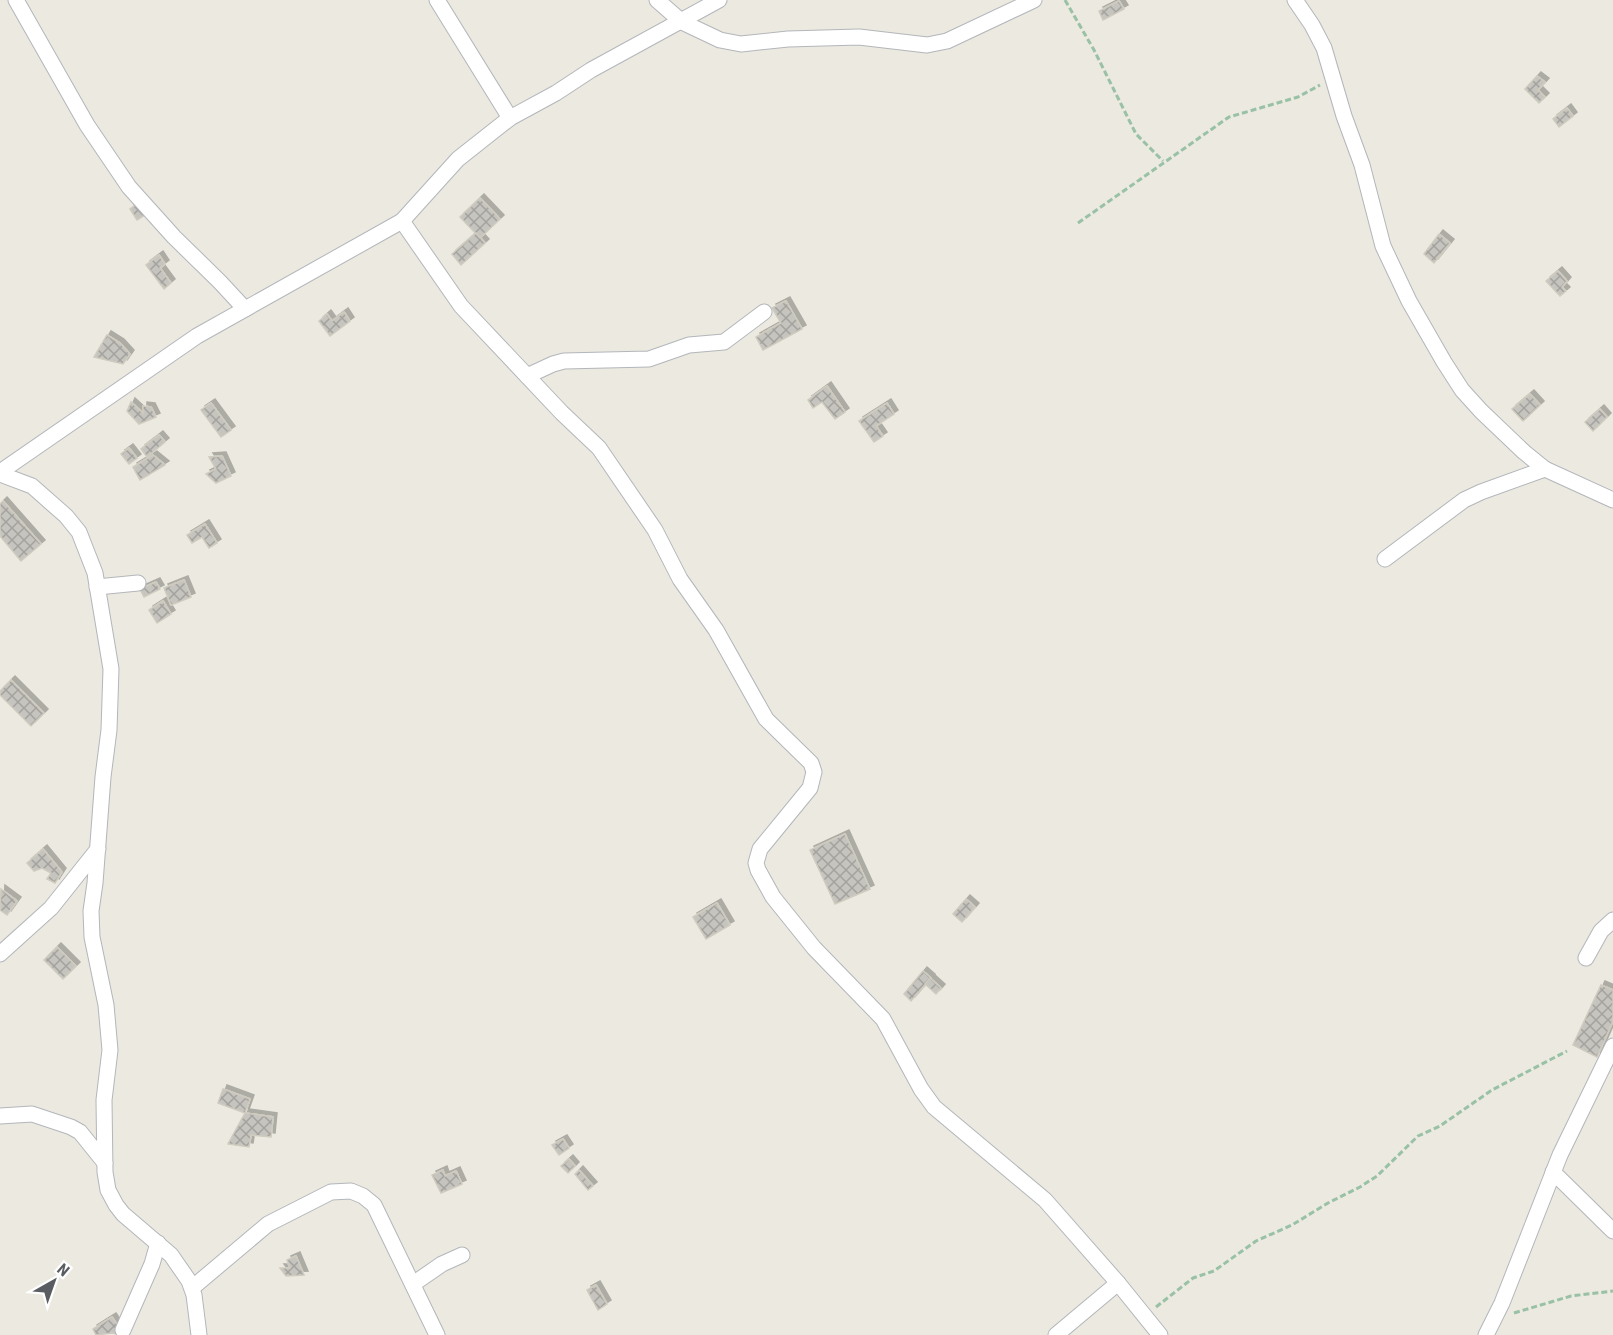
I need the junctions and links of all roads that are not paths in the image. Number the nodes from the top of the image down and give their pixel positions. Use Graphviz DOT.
graph roads {
  1 [pos="16,0"];
  2 [pos="437,0"];
  3 [pos="657,0"];
  4 [pos="719,0"];
  5 [pos="1034,0"];
  6 [pos="1295,0"];
  7 [pos="682,22"];
  8 [pos="510,118"];
  9 [pos="402,221"];
  10 [pos="245,309"];
  11 [pos="764,312"];
  12 [pos="527,376"];
  13 [pos="1545,469"];
  14 [pos="0,473"];
  15 [pos="1612,501"];
  16 [pos="1385,559"];
  17 [pos="138,583"];
  18 [pos="97,587"];
  19 [pos="98,849"];
  20 [pos="1613,920"];
  21 [pos="0,954"];
  22 [pos="1586,958"];
  23 [pos="1613,1046"];
  24 [pos="0,1116"];
  25 [pos="105,1163"];
  26 [pos="1553,1172"];
  27 [pos="1613,1231"];
  28 [pos="158,1243"];
  29 [pos="462,1255"];
  30 [pos="1118,1283"];
  31 [pos="413,1284"];
  32 [pos="192,1288"];
  33 [pos="123,1330"];
  34 [pos="199,1335"];
  35 [pos="437,1335"];
  36 [pos="1056,1335"];
  37 [pos="1160,1335"];
  38 [pos="1486,1335"];
  1 -- 10 [label="street"];
  2 -- 8 [label="street"];
  3 -- 7 [label="street"];
  4 -- 7 [label="street"];
  5 -- 7 [label="street"];
  6 -- 13 [label="street"];
  7 -- 8 [label="street"];
  8 -- 9 [label="street"];
  9 -- 10 [label="street"];
  9 -- 12 [label="street"];
  10 -- 14 [label="street"];
  11 -- 12 [label="street"];
  12 -- 30 [label="street"];
  13 -- 15 [label="street"];
  13 -- 16 [label="street"];
  14 -- 18 [label="street"];
  17 -- 18 [label="street"];
  18 -- 19 [label="street"];
  19 -- 21 [label="street"];
  19 -- 25 [label="street"];
  20 -- 22 [label="street"];
  23 -- 26 [label="street"];
  24 -- 25 [label="street"];
  25 -- 28 [label="street"];
  26 -- 27 [label="street"];
  26 -- 38 [label="street"];
  28 -- 32 [label="street"];
  28 -- 33 [label="street"];
  29 -- 31 [label="street"];
  30 -- 36 [label="street"];
  30 -- 37 [label="street"];
  31 -- 32 [label="street"];
  31 -- 35 [label="street"];
  32 -- 34 [label="street"];
}
